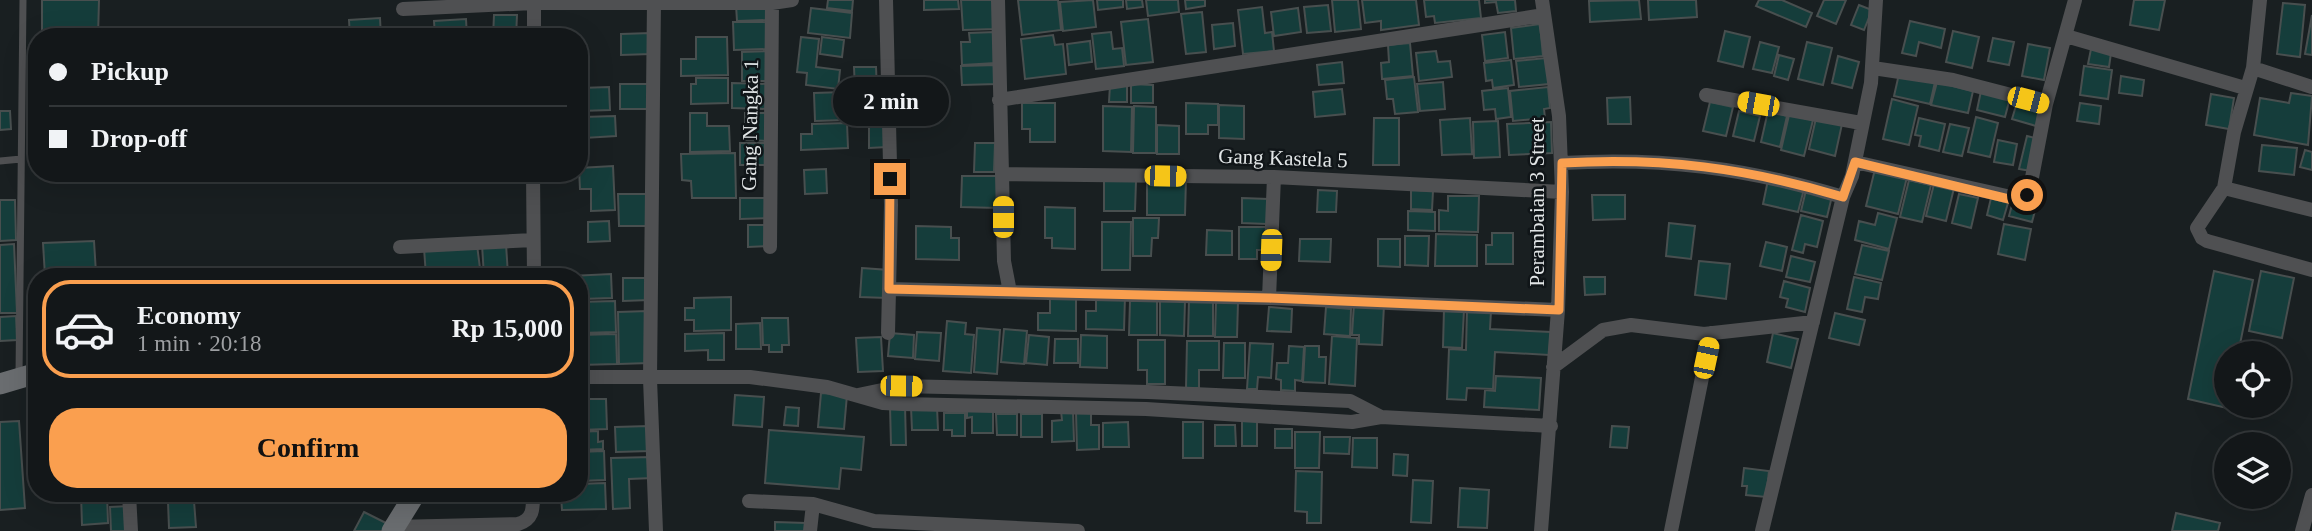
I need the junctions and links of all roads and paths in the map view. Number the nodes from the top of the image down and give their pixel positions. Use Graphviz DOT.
graph roads {
  1 [pos="23,0"];
  2 [pos="792,0"];
  3 [pos="886,0"];
  4 [pos="998,0"];
  5 [pos="1876,0"];
  6 [pos="2076,0"];
  7 [pos="2260,0"];
  8 [pos="654,1"];
  9 [pos="534,2"];
  10 [pos="772,3"];
  11 [pos="1543,7"];
  12 [pos="403,9"];
  13 [pos="534,28"];
  14 [pos="2066,36"];
  15 [pos="1872,68"];
  16 [pos="2252,68"];
  17 [pos="2312,87"];
  18 [pos="2245,88"];
  19 [pos="1706,95"];
  20 [pos="999,100"];
  21 [pos="2046,104"];
  22 [pos="1861,122"];
  23 [pos="21,159"];
  24 [pos="0,160"];
  25 [pos="1855,162"];
  26 [pos="1562,163"];
  27 [pos="1003,174"];
  28 [pos="1274,177"];
  29 [pos="533,182"];
  30 [pos="2224,188"];
  31 [pos="1562,192"];
  32 [pos="1843,197"];
  33 [pos="2312,211"];
  34 [pos="533,240"];
  35 [pos="400,247"];
  36 [pos="770,247"];
  37 [pos="534,268"];
  38 [pos="2312,270"];
  39 [pos="889,289"];
  40 [pos="1010,292"];
  41 [pos="1269,298"];
  42 [pos="1559,310"];
  43 [pos="1813,322"];
  44 [pos="888,333"];
  45 [pos="1711,333"];
  46 [pos="1553,367"];
  47 [pos="588,377"];
  48 [pos="18,379"];
  49 [pos="650,379"];
  50 [pos="1148,392"];
  51 [pos="857,395"];
  52 [pos="1146,409"];
  53 [pos="1381,417"];
  54 [pos="1551,426"];
  55 [pos="2312,495"];
  56 [pos="749,501"];
  57 [pos="129,502"];
  58 [pos="410,502"];
  59 [pos="532,502"];
  60 [pos="813,504"];
  61 [pos="393,529"];
  62 [pos="131,531"];
  63 [pos="656,531"];
  64 [pos="810,531"];
  65 [pos="1079,531"];
  66 [pos="1541,531"];
  67 [pos="1671,531"];
  68 [pos="1762,531"];
  69 [pos="2302,531"];
  1 -- 23 [label="lane"];
  2 -- 10 [label="street"];
  3 -- 39 [label="street"];
  4 -- 20 [label="street"];
  5 -- 15 [label="street"];
  6 -- 14 [label="street"];
  7 -- 16 [label="street"];
  8 -- 9 [label="street"];
  8 -- 10 [label="street"];
  8 -- 49 [label="street"];
  9 -- 12 [label="street"];
  9 -- 13 [label="street"];
  10 -- 36 [label="street, Gang Nangka 1"];
  11 -- 20 [label="street"];
  11 -- 26 [label="street, Perambaian 3 Street"];
  14 -- 18 [label="street"];
  14 -- 21 [label="street"];
  15 -- 21 [label="street"];
  15 -- 22 [label="street"];
  16 -- 17 [label="street"];
  16 -- 18 [label="street"];
  18 -- 30 [label="street"];
  19 -- 22 [label="street"];
  20 -- 27 [label="street"];
  21 -- 25 [label="street"];
  22 -- 25 [label="street"];
  23 -- 24 [label="lane"];
  23 -- 48 [label="lane"];
  25 -- 32 [label="street"];
  26 -- 31 [label="street, Perambaian 3 Street"];
  26 -- 32 [label="street"];
  27 -- 28 [label="street, Gang Kastela 5"];
  27 -- 40 [label="street"];
  28 -- 31 [label="street, Gang Kastela 5"];
  28 -- 41 [label="street"];
  29 -- 34 [label="street"];
  30 -- 33 [label="street"];
  30 -- 38 [label="street"];
  31 -- 42 [label="street, Perambaian 3 Street"];
  32 -- 43 [label="street"];
  34 -- 35 [label="street"];
  34 -- 37 [label="street"];
  39 -- 40 [label="street"];
  39 -- 44 [label="street"];
  40 -- 41 [label="street"];
  41 -- 42 [label="street"];
  42 -- 46 [label="street, Perambaian 3 Street"];
  43 -- 45 [label="street"];
  43 -- 68 [label="street"];
  45 -- 46 [label="street"];
  45 -- 67 [label="street"];
  46 -- 54 [label="street, Perambaian 3 Street"];
  47 -- 49 [label="street"];
  49 -- 51 [label="street"];
  49 -- 63 [label="street"];
  50 -- 51 [label="street"];
  50 -- 52 [label="street"];
  50 -- 53 [label="street"];
  51 -- 52 [label="street"];
  52 -- 53 [label="street"];
  53 -- 54 [label="street"];
  54 -- 66 [label="street, Perambaian 3 Street"];
  55 -- 69 [label="street"];
  56 -- 60 [label="street"];
  57 -- 62 [label="street"];
  58 -- 61 [label="street"];
  59 -- 61 [label="street"];
  60 -- 64 [label="street"];
  60 -- 65 [label="street"];
}
